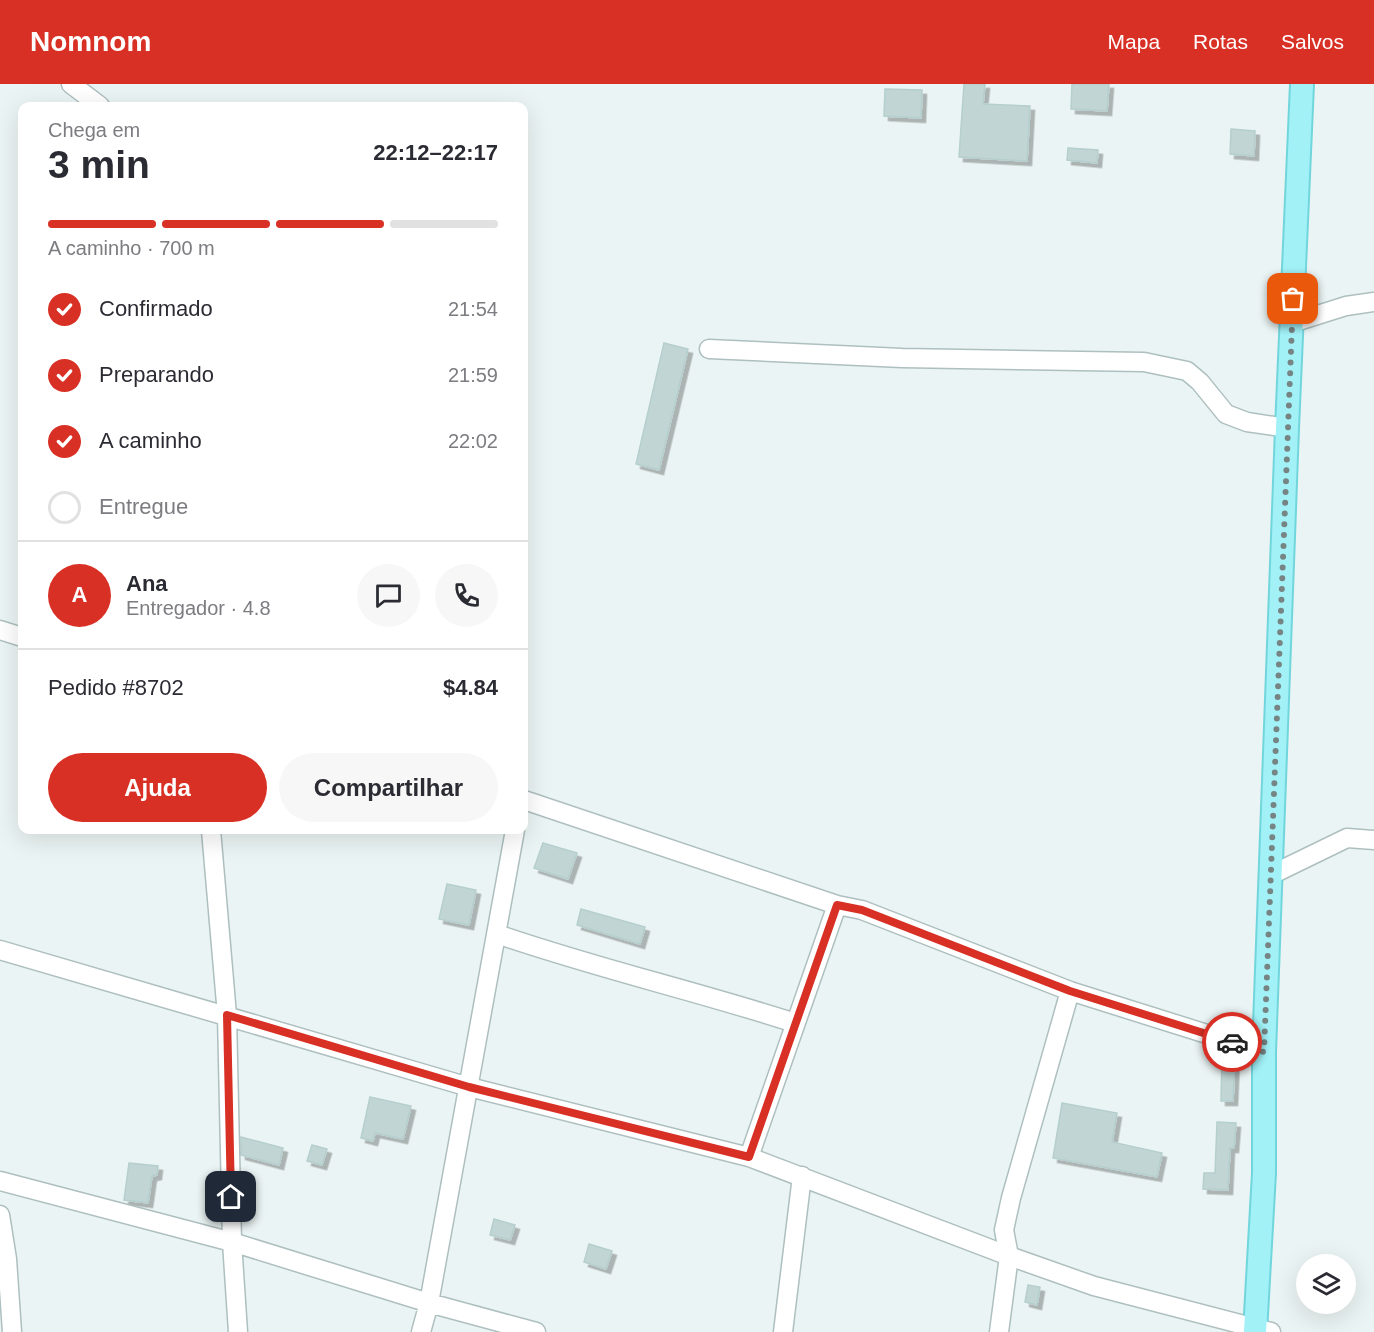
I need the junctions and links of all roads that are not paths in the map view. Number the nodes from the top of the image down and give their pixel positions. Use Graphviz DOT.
graph roads {
  1 [pos="71,84"];
  2 [pos="1302,84"];
  3 [pos="95,102"];
  4 [pos="1374,302"];
  5 [pos="1292,322"];
  6 [pos="709,349"];
  7 [pos="1287,428"];
  8 [pos="0,630"];
  9 [pos="18,636"];
  10 [pos="528,801"];
  11 [pos="211,834"];
  12 [pos="514,834"];
  13 [pos="1374,840"];
  14 [pos="1271,875"];
  15 [pos="837,905"];
  16 [pos="497,934"];
  17 [pos="0,950"];
  18 [pos="1070,991"];
  19 [pos="227,1015"];
  20 [pos="795,1023"];
  21 [pos="1264,1052"];
  22 [pos="469,1087"];
  23 [pos="749,1157"];
  24 [pos="802,1176"];
  25 [pos="0,1181"];
  26 [pos="0,1215"];
  27 [pos="232,1242"];
  28 [pos="1009,1257"];
  29 [pos="429,1303"];
  30 [pos="1260,1331"];
  31 [pos="12,1332"];
  32 [pos="238,1332"];
  33 [pos="421,1332"];
  34 [pos="536,1332"];
  35 [pos="783,1332"];
  36 [pos="999,1332"];
  1 -- 3 [label="street"];
  2 -- 5 [label="main road"];
  4 -- 5 [label="street"];
  5 -- 7 [label="main road"];
  6 -- 7 [label="street"];
  7 -- 14 [label="main road"];
  8 -- 9 [label="street"];
  10 -- 15 [label="street"];
  11 -- 19 [label="street"];
  12 -- 16 [label="street"];
  13 -- 14 [label="street"];
  14 -- 21 [label="main road"];
  15 -- 18 [label="street"];
  15 -- 20 [label="street"];
  16 -- 20 [label="street"];
  16 -- 22 [label="street"];
  17 -- 19 [label="street"];
  18 -- 21 [label="street"];
  18 -- 28 [label="street"];
  19 -- 22 [label="street"];
  19 -- 27 [label="street"];
  20 -- 23 [label="street"];
  21 -- 30 [label="main road"];
  22 -- 23 [label="street"];
  22 -- 29 [label="street"];
  23 -- 24 [label="street"];
  24 -- 28 [label="street"];
  24 -- 35 [label="street"];
  25 -- 27 [label="street"];
  26 -- 31 [label="street"];
  27 -- 29 [label="street"];
  27 -- 32 [label="street"];
  28 -- 30 [label="street"];
  28 -- 36 [label="street"];
  29 -- 33 [label="street"];
  29 -- 34 [label="street"];
}
